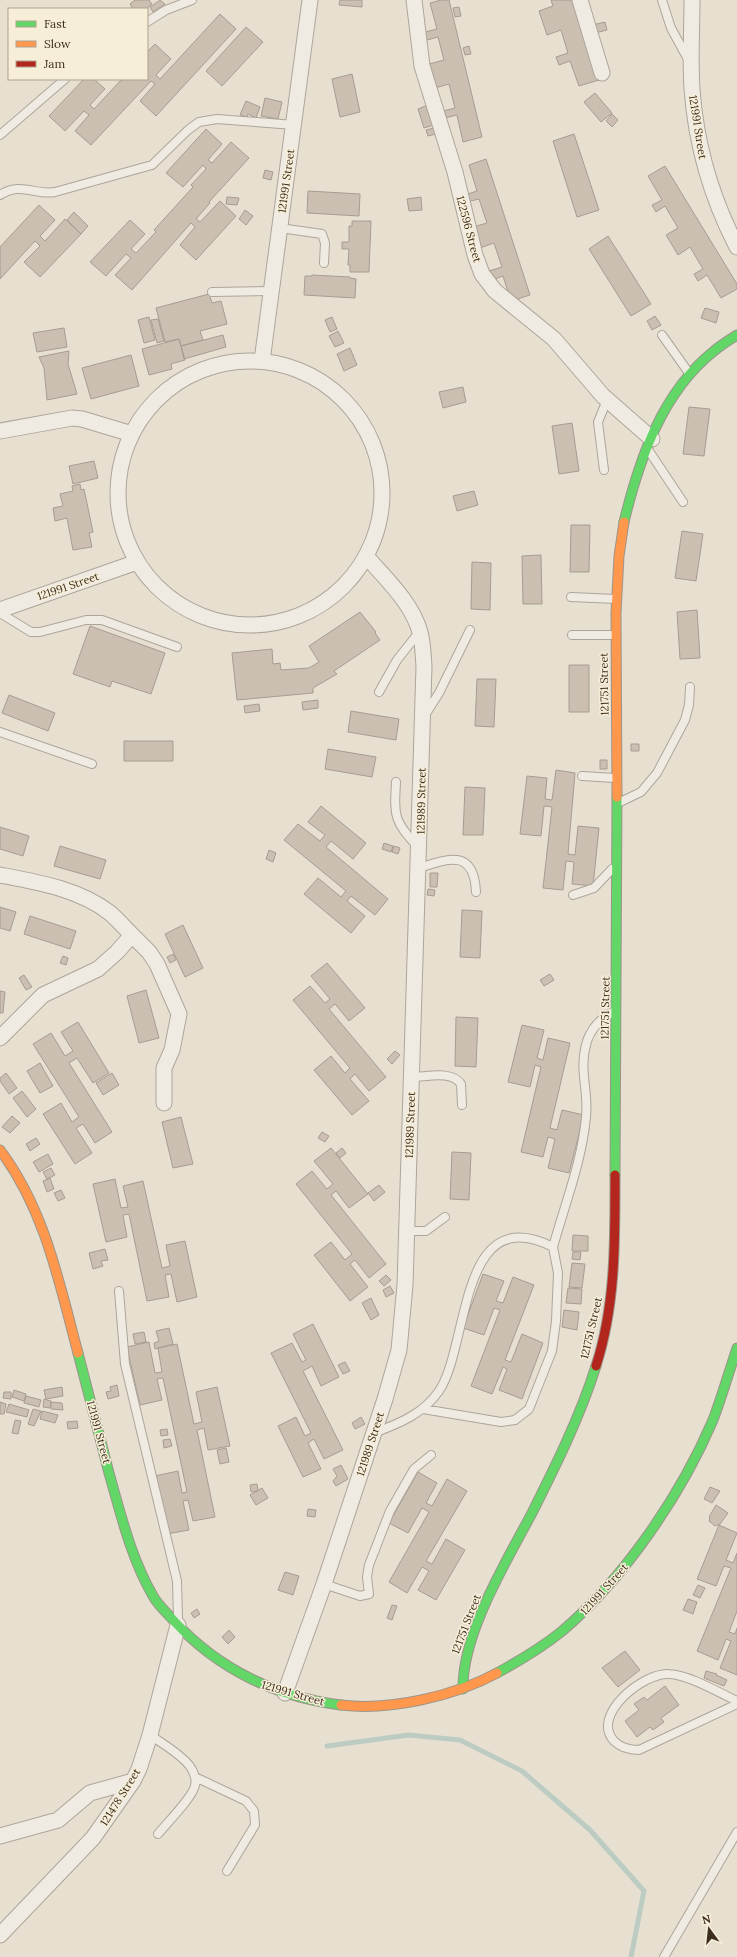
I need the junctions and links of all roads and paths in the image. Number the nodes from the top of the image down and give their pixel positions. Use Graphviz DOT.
graph roads {
  1 [pos="192,0"];
  2 [pos="310,0"];
  3 [pos="414,0"];
  4 [pos="580,0"];
  5 [pos="662,0"];
  6 [pos="692,0"];
  7 [pos="148,21"];
  8 [pos="692,65"];
  9 [pos="602,73"];
  10 [pos="64,80"];
  11 [pos="294,125"];
  12 [pos="10,127"];
  13 [pos="0,128"];
  14 [pos="0,135"];
  15 [pos="0,195"];
  16 [pos="280,228"];
  17 [pos="737,247"];
  18 [pos="324,263"];
  19 [pos="271,291"];
  20 [pos="212,292"];
  21 [pos="662,335"];
  22 [pos="737,335"];
  23 [pos="262,361"];
  24 [pos="690,374"];
  25 [pos="608,400"];
  26 [pos="0,431"];
  27 [pos="132,434"];
  28 [pos="650,444"];
  29 [pos="604,470"];
  30 [pos="683,502"];
  31 [pos="366,556"];
  32 [pos="137,562"];
  33 [pos="571,597"];
  34 [pos="616,599"];
  35 [pos="0,612"];
  36 [pos="470,630"];
  37 [pos="420,631"];
  38 [pos="572,634"];
  39 [pos="615,635"];
  40 [pos="177,647"];
  41 [pos="690,687"];
  42 [pos="379,692"];
  43 [pos="423,719"];
  44 [pos="0,732"];
  45 [pos="92,764"];
  46 [pos="582,776"];
  47 [pos="617,778"];
  48 [pos="396,782"];
  49 [pos="617,803"];
  50 [pos="419,849"];
  51 [pos="618,863"];
  52 [pos="419,868"];
  53 [pos="0,875"];
  54 [pos="476,892"];
  55 [pos="573,895"];
  56 [pos="132,935"];
  57 [pos="617,1010"];
  58 [pos="0,1038"];
  59 [pos="412,1077"];
  60 [pos="164,1102"];
  61 [pos="462,1105"];
  62 [pos="0,1150"];
  63 [pos="445,1217"];
  64 [pos="407,1231"];
  65 [pos="553,1247"];
  66 [pos="119,1291"];
  67 [pos="737,1348"];
  68 [pos="423,1409"];
  69 [pos="374,1433"];
  70 [pos="431,1455"];
  71 [pos="324,1584"];
  72 [pos="178,1625"];
  73 [pos="463,1689"];
  74 [pos="285,1693"];
  75 [pos="737,1703"];
  76 [pos="150,1734"];
  77 [pos="194,1777"];
  78 [pos="133,1781"];
  79 [pos="737,1832"];
  80 [pos="158,1834"];
  81 [pos="0,1836"];
  82 [pos="227,1871"];
  83 [pos="0,1935"];
  84 [pos="664,1957"];
  1 -- 7 [label="lane"];
  2 -- 11 [label="street, 121991 Street"];
  3 -- 25 [label="street, 122596 Street"];
  4 -- 9 [label="street"];
  5 -- 8 [label="lane"];
  6 -- 8 [label="street, 121991 Street"];
  8 -- 17 [label="street, 121991 Street"];
  10 -- 12 [label="lane"];
  11 -- 15 [label="lane"];
  11 -- 16 [label="street, 121991 Street"];
  12 -- 13 [label="lane"];
  12 -- 14 [label="lane"];
  16 -- 18 [label="lane"];
  16 -- 19 [label="street, 121991 Street"];
  19 -- 20 [label="lane"];
  19 -- 23 [label="street, 121991 Street"];
  21 -- 24 [label="lane"];
  22 -- 24 [label="street, 121751 Street"];
  23 -- 27 [label="street"];
  23 -- 31 [label="street"];
  24 -- 28 [label="street, 121751 Street"];
  25 -- 28 [label="street, 122596 Street"];
  25 -- 29 [label="lane"];
  26 -- 27 [label="street"];
  27 -- 32 [label="street"];
  28 -- 30 [label="lane"];
  28 -- 34 [label="street, 121751 Street"];
  31 -- 32 [label="street"];
  31 -- 37 [label="street, 121989 Street"];
  32 -- 35 [label="street, 121991 Street"];
  33 -- 34 [label="lane"];
  34 -- 39 [label="street, 121751 Street"];
  35 -- 40 [label="lane"];
  36 -- 43 [label="lane"];
  37 -- 42 [label="lane"];
  37 -- 43 [label="street, 121989 Street"];
  38 -- 39 [label="lane"];
  39 -- 47 [label="street, 121751 Street"];
  41 -- 49 [label="lane"];
  43 -- 50 [label="street, 121989 Street"];
  44 -- 45 [label="lane"];
  46 -- 47 [label="lane"];
  47 -- 49 [label="street, 121751 Street"];
  48 -- 50 [label="lane"];
  49 -- 51 [label="street, 121751 Street"];
  50 -- 52 [label="street, 121989 Street"];
  51 -- 55 [label="lane"];
  51 -- 57 [label="street, 121751 Street"];
  52 -- 54 [label="lane"];
  52 -- 59 [label="street, 121989 Street"];
  53 -- 56 [label="street"];
  56 -- 58 [label="street"];
  56 -- 60 [label="street"];
  57 -- 65 [label="lane"];
  57 -- 73 [label="street, 121751 Street"];
  59 -- 61 [label="lane"];
  59 -- 64 [label="street, 121989 Street"];
  62 -- 72 [label="street, 121991 Street"];
  63 -- 64 [label="lane"];
  64 -- 69 [label="street, 121989 Street"];
  65 -- 68 [label="lane"];
  65 -- 68 [label="lane"];
  66 -- 72 [label="lane"];
  67 -- 73 [label="street, 121991 Street"];
  68 -- 69 [label="lane"];
  69 -- 71 [label="street, 121989 Street"];
  70 -- 71 [label="lane"];
  71 -- 74 [label="street, 121989 Street"];
  72 -- 74 [label="street, 121991 Street"];
  72 -- 76 [label="street, 121478 Street"];
  73 -- 74 [label="street, 121991 Street"];
  75 -- 75 [label="lane"];
  76 -- 77 [label="lane"];
  76 -- 78 [label="street, 121478 Street"];
  77 -- 80 [label="lane"];
  77 -- 82 [label="lane"];
  78 -- 81 [label="street"];
  78 -- 83 [label="street, 121478 Street"];
  79 -- 84 [label="lane"];
}
